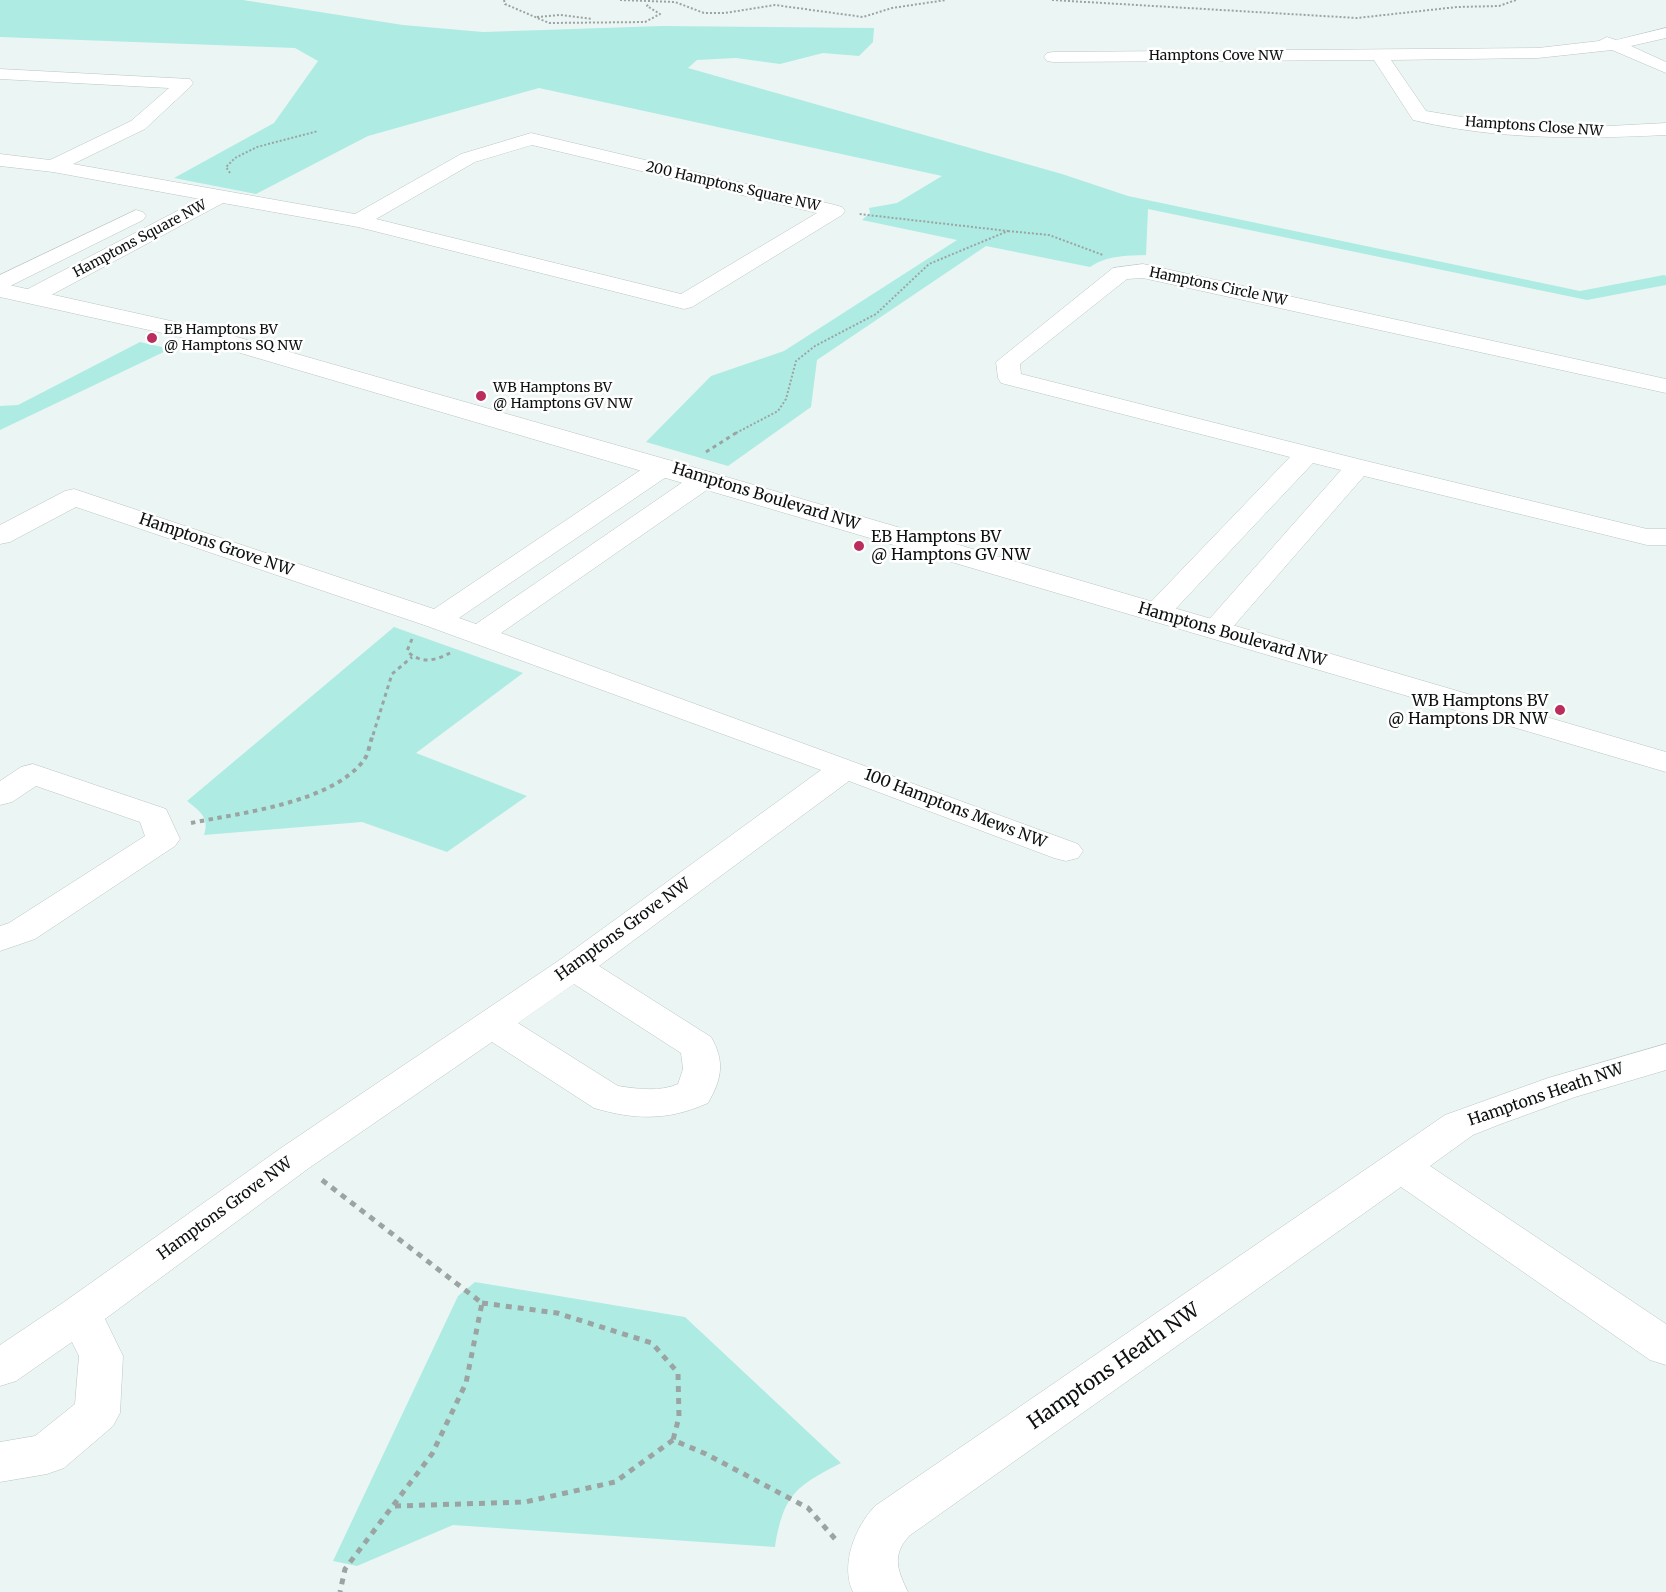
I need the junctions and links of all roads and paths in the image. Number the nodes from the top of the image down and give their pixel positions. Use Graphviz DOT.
graph roads {
  1 [pos="504,0"];
  2 [pos="620,0"];
  3 [pos="946,0"];
  4 [pos="1052,0"];
  5 [pos="1516,0"];
  6 [pos="650,3"];
  7 [pos="531,16"];
  8 [pos="1666,20"];
  9 [pos="602,21"];
  10 [pos="1666,33"];
  11 [pos="1595,37"];
  12 [pos="1614,45"];
  13 [pos="1504,52"];
  14 [pos="1379,55"];
  15 [pos="1053,57"];
  16 [pos="1666,68"];
  17 [pos="0,74"];
  18 [pos="1666,129"];
  19 [pos="318,131"];
  20 [pos="0,160"];
  21 [pos="53,166"];
  22 [pos="236,177"];
  23 [pos="189,190"];
  24 [pos="220,196"];
  25 [pos="835,211"];
  26 [pos="358,221"];
  27 [pos="1008,231"];
  28 [pos="1143,271"];
  29 [pos="0,284"];
  30 [pos="0,290"];
  31 [pos="32,296"];
  32 [pos="1666,386"];
  33 [pos="1308,454"];
  34 [pos="663,466"];
  35 [pos="704,466"];
  36 [pos="1358,467"];
  37 [pos="0,536"];
  38 [pos="1666,537"];
  39 [pos="1156,613"];
  40 [pos="437,620"];
  41 [pos="1215,630"];
  42 [pos="478,636"];
  43 [pos="412,657"];
  44 [pos="1666,762"];
  45 [pos="845,768"];
  46 [pos="0,795"];
  47 [pos="160,830"];
  48 [pos="1066,850"];
  49 [pos="0,939"];
  50 [pos="574,967"];
  51 [pos="490,1023"];
  52 [pos="1666,1058"];
  53 [pos="295,1158"];
  54 [pos="1402,1167"];
  55 [pos="482,1302"];
  56 [pos="80,1314"];
  57 [pos="1666,1347"];
  58 [pos="0,1368"];
  59 [pos="673,1440"];
  60 [pos="0,1462"];
  61 [pos="395,1506"];
  62 [pos="878,1586"];
  63 [pos="340,1592"];
  1 -- 7 [label="path"];
  2 -- 6 [label="path"];
  3 -- 6 [label="path"];
  4 -- 5 [label="path"];
  6 -- 9 [label="path"];
  7 -- 9 [label="path"];
  7 -- 9 [label="path"];
  8 -- 11 [label="street"];
  10 -- 12 [label="street"];
  11 -- 12 [label="street"];
  11 -- 13 [label="street"];
  12 -- 13 [label="street"];
  12 -- 16 [label="street"];
  13 -- 14 [label="street"];
  14 -- 15 [label="street, Hamptons Cove NW"];
  14 -- 18 [label="street, Hamptons Close NW"];
  17 -- 21 [label="street"];
  19 -- 22 [label="path"];
  20 -- 21 [label="street, Hamptons Square NW"];
  21 -- 23 [label="street, Hamptons Square NW"];
  23 -- 24 [label="street, Hamptons Square NW"];
  23 -- 29 [label="street, Hamptons Square NW"];
  24 -- 26 [label="street, 200 Hamptons Square NW"];
  24 -- 31 [label="street, Hamptons Square NW"];
  25 -- 26 [label="street, 200 Hamptons Square NW"];
  25 -- 26 [label="street, 200 Hamptons Square NW"];
  25 -- 27 [label="path"];
  27 -- 28 [label="path"];
  27 -- 35 [label="path"];
  28 -- 32 [label="street, Hamptons Circle NW"];
  28 -- 33 [label="street, Hamptons Circle NW"];
  30 -- 31 [label="street, Hamptons Boulevard NW"];
  31 -- 34 [label="street, Hamptons Boulevard NW"];
  33 -- 36 [label="street, Hamptons Circle NW"];
  33 -- 39 [label="street"];
  34 -- 35 [label="street, Hamptons Boulevard NW"];
  34 -- 40 [label="street"];
  35 -- 39 [label="street, Hamptons Boulevard NW"];
  35 -- 42 [label="street"];
  36 -- 38 [label="street, Hamptons Circle NW"];
  36 -- 41 [label="street"];
  37 -- 40 [label="street, Hamptons Grove NW"];
  39 -- 41 [label="street, Hamptons Boulevard NW"];
  40 -- 42 [label="street, Hamptons Grove NW"];
  41 -- 44 [label="street, Hamptons Boulevard NW"];
  42 -- 45 [label="street, Hamptons Grove NW"];
  43 -- 47 [label="path"];
  45 -- 48 [label="street, 100 Hamptons Mews NW"];
  45 -- 50 [label="street, Hamptons Grove NW"];
  46 -- 47 [label="street"];
  47 -- 49 [label="street"];
  50 -- 51 [label="street, Hamptons Grove NW"];
  50 -- 51 [label="street"];
  51 -- 53 [label="street, Hamptons Grove NW"];
  52 -- 54 [label="street, Hamptons Heath NW"];
  53 -- 55 [label="path"];
  53 -- 56 [label="street, Hamptons Grove NW"];
  54 -- 57 [label="street"];
  54 -- 62 [label="street, Hamptons Heath NW"];
  55 -- 59 [label="path"];
  55 -- 61 [label="path"];
  56 -- 58 [label="street, Hamptons Grove NW"];
  56 -- 60 [label="street"];
  59 -- 61 [label="path"];
  59 -- 62 [label="path"];
  61 -- 63 [label="path"];
}
